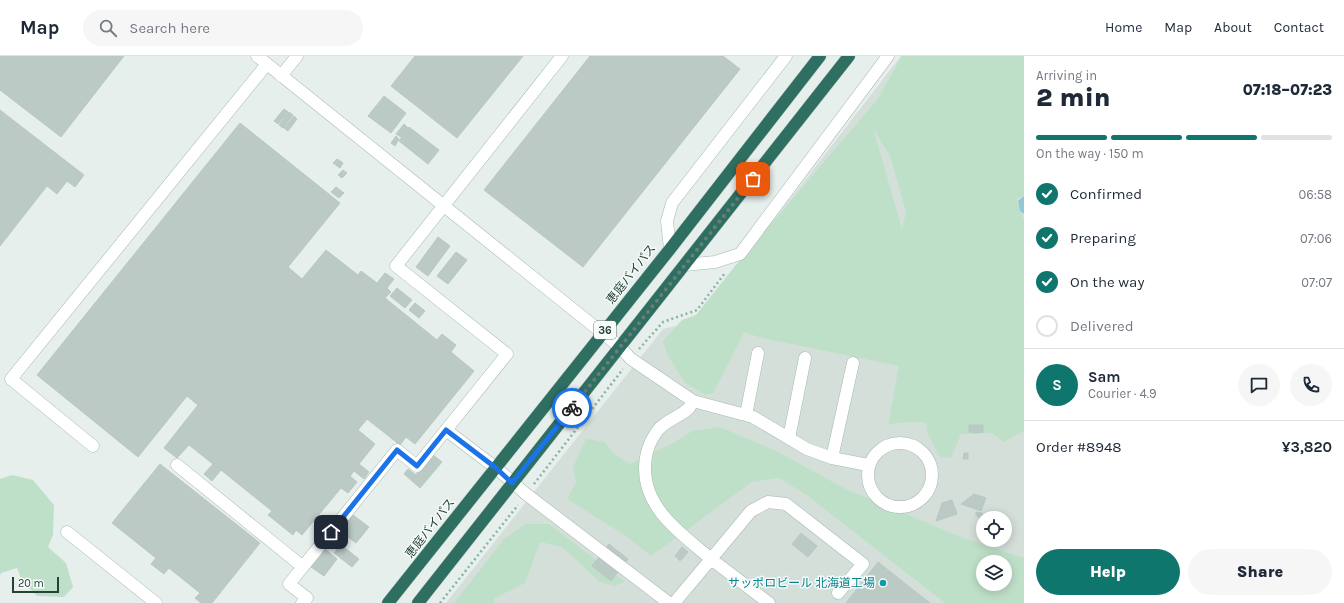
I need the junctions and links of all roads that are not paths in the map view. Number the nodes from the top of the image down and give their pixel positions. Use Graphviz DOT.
graph roads {
  1 [pos="257,56"];
  2 [pos="297,56"];
  3 [pos="562,56"];
  4 [pos="786,56"];
  5 [pos="820,56"];
  6 [pos="849,56"];
  7 [pos="888,56"];
  8 [pos="267,64"];
  9 [pos="281,76"];
  10 [pos="444,206"];
  11 [pos="670,248"];
  12 [pos="686,264"];
  13 [pos="603,333"];
  14 [pos="620,347"];
  15 [pos="758,353"];
  16 [pos="805,358"];
  17 [pos="853,363"];
  18 [pos="694,401"];
  19 [pos="746,415"];
  20 [pos="446,430"];
  21 [pos="789,438"];
  22 [pos="94,446"];
  23 [pos="832,458"];
  24 [pos="177,465"];
  25 [pos="868,465"];
  26 [pos="496,468"];
  27 [pos="512,483"];
  28 [pos="67,532"];
  29 [pos="712,559"];
  30 [pos="303,567"];
  31 [pos="838,593"];
  32 [pos="156,603"];
  33 [pos="302,603"];
  34 [pos="388,603"];
  35 [pos="418,603"];
  36 [pos="669,603"];
  37 [pos="674,603"];
  38 [pos="769,603"];
  1 -- 8 [label="street"];
  2 -- 9 [label="street"];
  3 -- 10 [label="street"];
  4 -- 11 [label="street"];
  5 -- 11 [label="highway, 恵庭バイパス / 36"];
  6 -- 12 [label="highway, 36"];
  7 -- 12 [label="street"];
  8 -- 9 [label="street"];
  8 -- 22 [label="street"];
  9 -- 10 [label="street"];
  10 -- 13 [label="street"];
  10 -- 20 [label="street"];
  11 -- 13 [label="highway, 恵庭バイパス / 36"];
  12 -- 14 [label="highway, 36"];
  13 -- 14 [label="street"];
  13 -- 26 [label="highway, 恵庭バイパス / 36"];
  14 -- 18 [label="street"];
  14 -- 27 [label="highway, 36"];
  15 -- 19 [label="street"];
  16 -- 21 [label="street"];
  17 -- 23 [label="street"];
  18 -- 19 [label="street"];
  18 -- 29 [label="street"];
  19 -- 21 [label="street"];
  20 -- 26 [label="street"];
  20 -- 30 [label="street"];
  21 -- 23 [label="street"];
  23 -- 25 [label="street"];
  24 -- 30 [label="street"];
  25 -- 25 [label="street"];
  26 -- 27 [label="street"];
  26 -- 34 [label="highway, 恵庭バイパス / 36"];
  27 -- 35 [label="highway, 36"];
  27 -- 36 [label="street"];
  28 -- 32 [label="street"];
  29 -- 31 [label="street"];
  29 -- 37 [label="street"];
  29 -- 38 [label="street"];
  30 -- 33 [label="street"];
}
